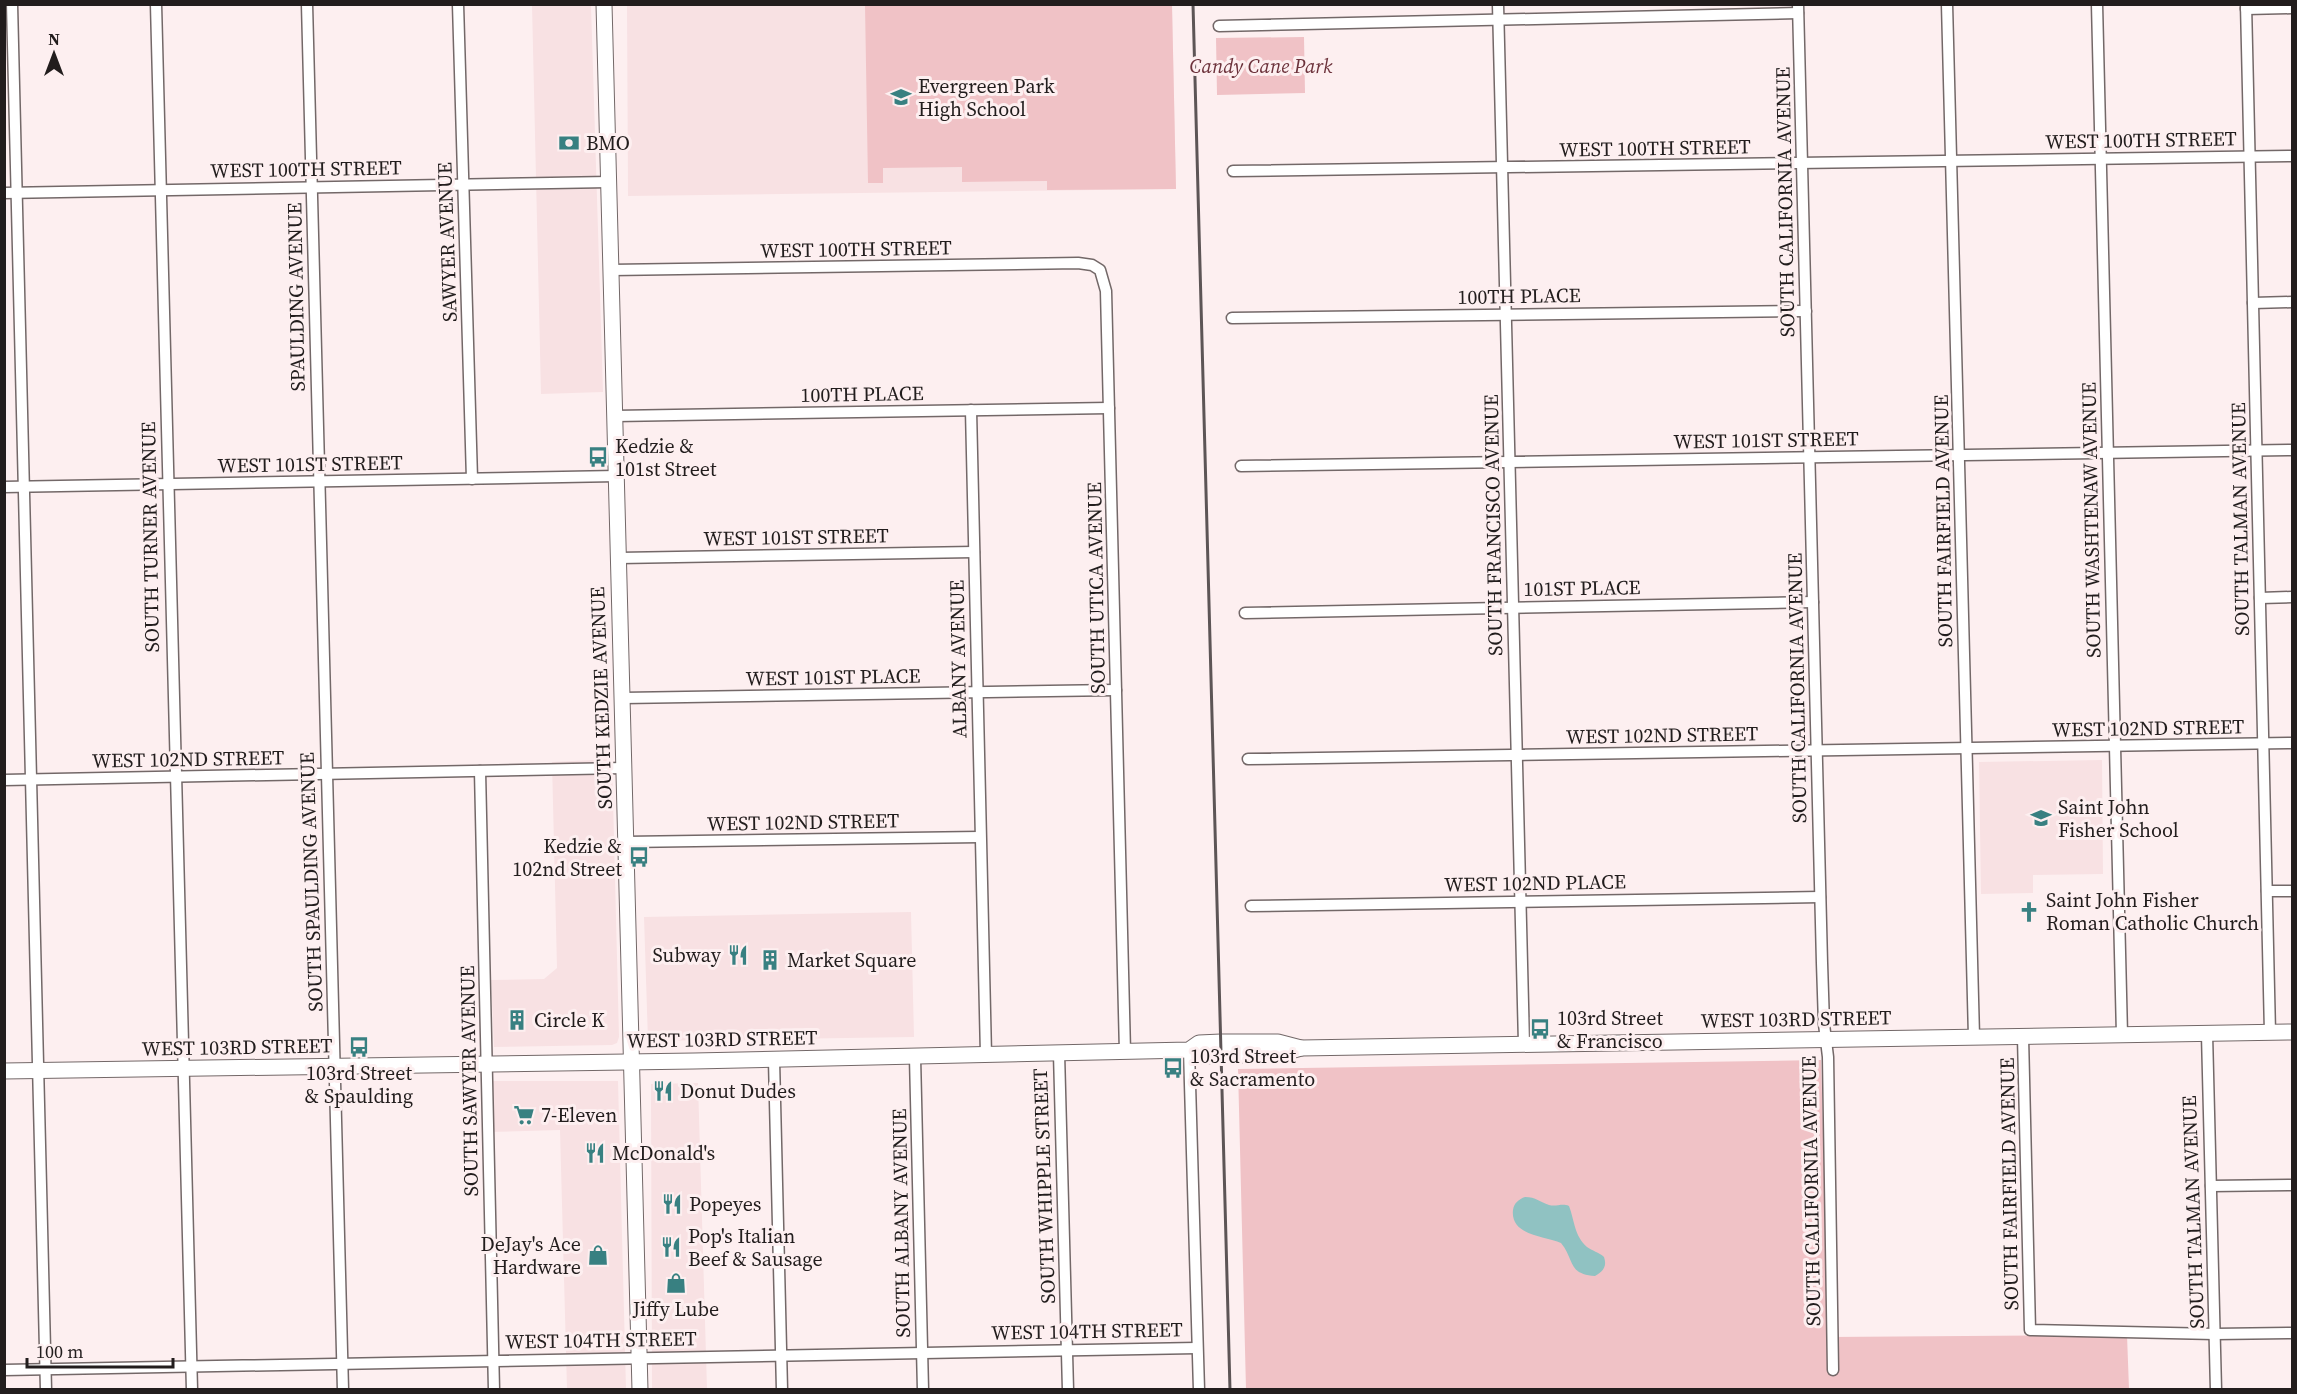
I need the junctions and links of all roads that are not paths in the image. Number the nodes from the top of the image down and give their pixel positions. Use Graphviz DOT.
graph roads {
  1 [pos="12,4"];
  2 [pos="156,4"];
  3 [pos="307,4"];
  4 [pos="458,4"];
  5 [pos="604,4"];
  6 [pos="1498,4"];
  7 [pos="1947,4"];
  8 [pos="2097,4"];
  9 [pos="2246,7"];
  10 [pos="2292,8"];
  11 [pos="1798,9"];
  12 [pos="1499,21"];
  13 [pos="1219,26"];
  14 [pos="2292,156"];
  15 [pos="2250,157"];
  16 [pos="2101,159"];
  17 [pos="1951,162"];
  18 [pos="1802,164"];
  19 [pos="1502,168"];
  20 [pos="1233,171"];
  21 [pos="609,182"];
  22 [pos="464,185"];
  23 [pos="311,187"];
  24 [pos="160,190"];
  25 [pos="16,192"];
  26 [pos="4,193"];
  27 [pos="611,270"];
  28 [pos="1100,270"];
  29 [pos="2292,302"];
  30 [pos="2253,303"];
  31 [pos="1806,311"];
  32 [pos="1506,314"];
  33 [pos="1232,318"];
  34 [pos="1109,408"];
  35 [pos="971,410"];
  36 [pos="615,416"];
  37 [pos="2256,450"];
  38 [pos="2292,450"];
  39 [pos="2108,452"];
  40 [pos="1959,454"];
  41 [pos="1809,457"];
  42 [pos="1510,462"];
  43 [pos="1241,466"];
  44 [pos="617,476"];
  45 [pos="472,479"];
  46 [pos="318,482"];
  47 [pos="167,484"];
  48 [pos="4,487"];
  49 [pos="23,487"];
  50 [pos="974,552"];
  51 [pos="619,558"];
  52 [pos="2292,597"];
  53 [pos="2260,598"];
  54 [pos="1813,602"];
  55 [pos="1513,608"];
  56 [pos="1245,612"];
  57 [pos="1116,690"];
  58 [pos="977,693"];
  59 [pos="622,698"];
  60 [pos="2292,743"];
  61 [pos="2263,744"];
  62 [pos="2115,746"];
  63 [pos="1966,748"];
  64 [pos="1816,751"];
  65 [pos="1517,755"];
  66 [pos="1248,759"];
  67 [pos="624,768"];
  68 [pos="480,771"];
  69 [pos="326,774"];
  70 [pos="175,777"];
  71 [pos="4,780"];
  72 [pos="31,780"];
  73 [pos="980,837"];
  74 [pos="626,842"];
  75 [pos="2267,891"];
  76 [pos="2292,891"];
  77 [pos="1820,897"];
  78 [pos="1520,902"];
  79 [pos="1251,906"];
  80 [pos="2292,1032"];
  81 [pos="2270,1033"];
  82 [pos="2207,1034"];
  83 [pos="2122,1035"];
  84 [pos="1974,1037"];
  85 [pos="2024,1037"];
  86 [pos="1825,1040"];
  87 [pos="1524,1044"];
  88 [pos="1189,1050"];
  89 [pos="1125,1052"];
  90 [pos="1059,1053"];
  91 [pos="986,1055"];
  92 [pos="915,1057"];
  93 [pos="774,1060"];
  94 [pos="632,1062"];
  95 [pos="486,1064"];
  96 [pos="334,1066"];
  97 [pos="183,1069"];
  98 [pos="4,1071"];
  99 [pos="37,1071"];
  100 [pos="2292,1185"];
  101 [pos="2211,1186"];
  102 [pos="2292,1333"];
  103 [pos="2215,1334"];
  104 [pos="1197,1348"];
  105 [pos="1067,1350"];
  106 [pos="922,1352"];
  107 [pos="781,1354"];
  108 [pos="639,1357"];
  109 [pos="493,1360"];
  110 [pos="343,1363"];
  111 [pos="191,1366"];
  112 [pos="45,1369"];
  113 [pos="4,1370"];
  114 [pos="1833,1370"];
  115 [pos="46,1389"];
  116 [pos="192,1389"];
  117 [pos="344,1389"];
  118 [pos="494,1389"];
  119 [pos="640,1389"];
  120 [pos="782,1389"];
  121 [pos="923,1389"];
  122 [pos="1068,1389"];
  123 [pos="1199,1389"];
  124 [pos="2216,1389"];
  1 -- 25 [label="street"];
  2 -- 24 [label="street, SOUTH TURNER AVENUE"];
  3 -- 23 [label="street, SPAULDING AVENUE"];
  4 -- 22 [label="street, SAWYER AVENUE"];
  5 -- 21 [label="main road, SOUTH KEDZIE AVENUE"];
  6 -- 12 [label="street, SOUTH FRANCISCO AVENUE"];
  7 -- 17 [label="street, SOUTH FAIRFIELD AVENUE"];
  8 -- 16 [label="street, SOUTH WASHTENAW AVENUE"];
  9 -- 10 [label="street"];
  9 -- 15 [label="street, SOUTH TALMAN AVENUE"];
  11 -- 12 [label="street"];
  11 -- 18 [label="street, SOUTH CALIFORNIA AVENUE"];
  12 -- 13 [label="street"];
  12 -- 19 [label="street, SOUTH FRANCISCO AVENUE"];
  14 -- 15 [label="street, WEST 100TH STREET"];
  15 -- 16 [label="street, WEST 100TH STREET"];
  15 -- 30 [label="street, SOUTH TALMAN AVENUE"];
  16 -- 17 [label="street, WEST 100TH STREET"];
  16 -- 39 [label="street, SOUTH WASHTENAW AVENUE"];
  17 -- 18 [label="street, WEST 100TH STREET"];
  17 -- 40 [label="street, SOUTH FAIRFIELD AVENUE"];
  18 -- 19 [label="street, WEST 100TH STREET"];
  18 -- 31 [label="street, SOUTH CALIFORNIA AVENUE"];
  19 -- 20 [label="street, WEST 100TH STREET"];
  19 -- 32 [label="street, SOUTH FRANCISCO AVENUE"];
  21 -- 22 [label="street, WEST 100TH STREET"];
  21 -- 27 [label="main road, SOUTH KEDZIE AVENUE"];
  22 -- 23 [label="street, WEST 100TH STREET"];
  22 -- 45 [label="street, SAWYER AVENUE"];
  23 -- 24 [label="street, WEST 100TH STREET"];
  23 -- 46 [label="street, SPAULDING AVENUE"];
  24 -- 25 [label="street, WEST 100TH STREET"];
  24 -- 47 [label="street, SOUTH TURNER AVENUE"];
  25 -- 26 [label="street, WEST 100TH STREET"];
  25 -- 49 [label="street"];
  27 -- 28 [label="street, WEST 100TH STREET"];
  27 -- 36 [label="main road, SOUTH KEDZIE AVENUE"];
  28 -- 34 [label="street, SOUTH UTICA AVENUE"];
  29 -- 30 [label="street"];
  30 -- 37 [label="street, SOUTH TALMAN AVENUE"];
  31 -- 32 [label="street, 100TH PLACE"];
  31 -- 41 [label="street, SOUTH CALIFORNIA AVENUE"];
  32 -- 33 [label="street, 100TH PLACE"];
  32 -- 42 [label="street, SOUTH FRANCISCO AVENUE"];
  34 -- 35 [label="street, 100TH PLACE"];
  34 -- 57 [label="street, SOUTH UTICA AVENUE"];
  35 -- 36 [label="street, 100TH PLACE"];
  35 -- 50 [label="street, ALBANY AVENUE"];
  36 -- 44 [label="main road, SOUTH KEDZIE AVENUE"];
  37 -- 38 [label="street, WEST 101ST STREET"];
  37 -- 39 [label="street, WEST 101ST STREET"];
  37 -- 53 [label="street, SOUTH TALMAN AVENUE"];
  39 -- 40 [label="street, WEST 101ST STREET"];
  39 -- 62 [label="street, SOUTH WASHTENAW AVENUE"];
  40 -- 41 [label="street, WEST 101ST STREET"];
  40 -- 63 [label="street, SOUTH FAIRFIELD AVENUE"];
  41 -- 42 [label="street, WEST 101ST STREET"];
  41 -- 54 [label="street, SOUTH CALIFORNIA AVENUE"];
  42 -- 43 [label="street, WEST 101ST STREET"];
  42 -- 55 [label="street, SOUTH FRANCISCO AVENUE"];
  44 -- 45 [label="street, WEST 101ST STREET"];
  44 -- 51 [label="main road, SOUTH KEDZIE AVENUE"];
  45 -- 46 [label="street, WEST 101ST STREET"];
  46 -- 47 [label="street, WEST 101ST STREET"];
  46 -- 69 [label="street, SOUTH SPAULDING AVENUE"];
  47 -- 49 [label="street, WEST 101ST STREET"];
  47 -- 70 [label="street, SOUTH TURNER AVENUE"];
  48 -- 49 [label="street, WEST 101ST STREET"];
  49 -- 72 [label="street"];
  50 -- 51 [label="street, WEST 101ST STREET"];
  50 -- 58 [label="street, ALBANY AVENUE"];
  51 -- 59 [label="main road, SOUTH KEDZIE AVENUE"];
  52 -- 53 [label="street"];
  53 -- 61 [label="street, SOUTH TALMAN AVENUE"];
  54 -- 55 [label="street, 101ST PLACE"];
  54 -- 64 [label="street, SOUTH CALIFORNIA AVENUE"];
  55 -- 56 [label="street, 101ST PLACE"];
  55 -- 65 [label="street, SOUTH FRANCISCO AVENUE"];
  57 -- 58 [label="street, WEST 101ST PLACE"];
  57 -- 89 [label="street, SOUTH UTICA AVENUE"];
  58 -- 59 [label="street, WEST 101ST PLACE"];
  58 -- 73 [label="street, ALBANY AVENUE"];
  59 -- 67 [label="main road, SOUTH KEDZIE AVENUE"];
  60 -- 61 [label="street, WEST 102ND STREET"];
  61 -- 62 [label="street, WEST 102ND STREET"];
  61 -- 75 [label="street, SOUTH TALMAN AVENUE"];
  62 -- 63 [label="street, WEST 102ND STREET"];
  62 -- 83 [label="street, SOUTH WASHTENAW AVENUE"];
  63 -- 64 [label="street, WEST 102ND STREET"];
  63 -- 84 [label="street, SOUTH FAIRFIELD AVENUE"];
  64 -- 65 [label="street, WEST 102ND STREET"];
  64 -- 77 [label="street, SOUTH CALIFORNIA AVENUE"];
  65 -- 66 [label="street, WEST 102ND STREET"];
  65 -- 78 [label="street, SOUTH FRANCISCO AVENUE"];
  67 -- 68 [label="street, WEST 102ND STREET"];
  67 -- 74 [label="main road, SOUTH KEDZIE AVENUE"];
  68 -- 69 [label="street, WEST 102ND STREET"];
  68 -- 95 [label="street, SOUTH SAWYER AVENUE"];
  69 -- 70 [label="street, WEST 102ND STREET"];
  69 -- 96 [label="street, SOUTH SPAULDING AVENUE"];
  70 -- 72 [label="street, WEST 102ND STREET"];
  70 -- 97 [label="street, SOUTH TURNER AVENUE"];
  71 -- 72 [label="street, WEST 102ND STREET"];
  72 -- 99 [label="street"];
  73 -- 74 [label="street, WEST 102ND STREET"];
  73 -- 91 [label="street, ALBANY AVENUE"];
  74 -- 94 [label="main road, SOUTH KEDZIE AVENUE"];
  75 -- 76 [label="street"];
  75 -- 81 [label="street, SOUTH TALMAN AVENUE"];
  77 -- 78 [label="street, WEST 102ND PLACE"];
  77 -- 86 [label="street, SOUTH CALIFORNIA AVENUE"];
  78 -- 79 [label="street, WEST 102ND PLACE"];
  78 -- 87 [label="street, SOUTH FRANCISCO AVENUE"];
  80 -- 81 [label="main road, WEST 103RD STREET"];
  81 -- 82 [label="main road, WEST 103RD STREET"];
  82 -- 83 [label="main road, WEST 103RD STREET"];
  82 -- 101 [label="street, SOUTH TALMAN AVENUE"];
  83 -- 85 [label="main road, WEST 103RD STREET"];
  84 -- 85 [label="main road, WEST 103RD STREET"];
  84 -- 86 [label="main road, WEST 103RD STREET"];
  85 -- 103 [label="street, SOUTH FAIRFIELD AVENUE"];
  86 -- 87 [label="main road, WEST 103RD STREET"];
  86 -- 114 [label="street, SOUTH CALIFORNIA AVENUE"];
  87 -- 88 [label="main road, WEST 103RD STREET"];
  88 -- 89 [label="main road, WEST 103RD STREET"];
  88 -- 104 [label="street"];
  89 -- 90 [label="main road, WEST 103RD STREET"];
  90 -- 91 [label="main road, WEST 103RD STREET"];
  90 -- 105 [label="street, SOUTH WHIPPLE STREET"];
  91 -- 92 [label="main road, WEST 103RD STREET"];
  92 -- 93 [label="main road, WEST 103RD STREET"];
  92 -- 106 [label="street, SOUTH ALBANY AVENUE"];
  93 -- 94 [label="main road, WEST 103RD STREET"];
  93 -- 107 [label="street"];
  94 -- 95 [label="main road, WEST 103RD STREET"];
  94 -- 108 [label="main road, SOUTH KEDZIE AVENUE"];
  95 -- 96 [label="main road, WEST 103RD STREET"];
  95 -- 109 [label="street, SOUTH SAWYER AVENUE"];
  96 -- 97 [label="main road, WEST 103RD STREET"];
  96 -- 110 [label="street, SOUTH SPAULDING AVENUE"];
  97 -- 99 [label="main road, WEST 103RD STREET"];
  97 -- 111 [label="street, SOUTH TURNER AVENUE"];
  98 -- 99 [label="main road, WEST 103RD STREET"];
  99 -- 112 [label="street"];
  100 -- 101 [label="street"];
  101 -- 103 [label="street, SOUTH TALMAN AVENUE"];
  102 -- 103 [label="street"];
  103 -- 124 [label="street, SOUTH TALMAN AVENUE"];
  104 -- 105 [label="street, WEST 104TH STREET"];
  104 -- 123 [label="street"];
  105 -- 106 [label="street, WEST 104TH STREET"];
  105 -- 122 [label="street, SOUTH WHIPPLE STREET"];
  106 -- 107 [label="street, WEST 104TH STREET"];
  106 -- 121 [label="street, SOUTH ALBANY AVENUE"];
  107 -- 108 [label="street, WEST 104TH STREET"];
  107 -- 120 [label="street"];
  108 -- 109 [label="street, WEST 104TH STREET"];
  108 -- 119 [label="main road, SOUTH KEDZIE AVENUE"];
  109 -- 110 [label="street, WEST 104TH STREET"];
  109 -- 118 [label="street, SOUTH SAWYER AVENUE"];
  110 -- 111 [label="street, WEST 104TH STREET"];
  110 -- 117 [label="street, SOUTH SPAULDING AVENUE"];
  111 -- 112 [label="street, WEST 104TH STREET"];
  111 -- 116 [label="street, SOUTH TURNER AVENUE"];
  112 -- 113 [label="street, WEST 104TH STREET"];
  112 -- 115 [label="street"];
}
